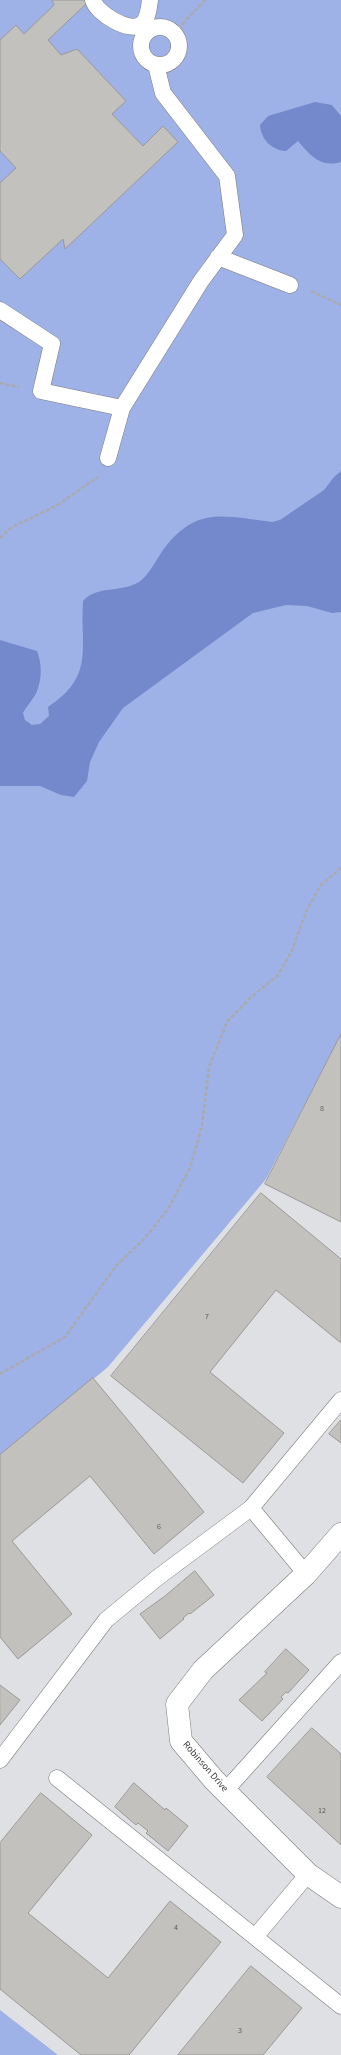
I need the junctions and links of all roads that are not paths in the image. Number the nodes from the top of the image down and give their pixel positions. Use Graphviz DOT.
graph roads {
  1 [pos="92,0"];
  2 [pos="150,0"];
  3 [pos="144,28"];
  4 [pos="156,65"];
  5 [pos="218,257"];
  6 [pos="290,285"];
  7 [pos="0,310"];
  8 [pos="122,408"];
  9 [pos="108,458"];
  10 [pos="341,1400"];
  11 [pos="251,1508"];
  12 [pos="341,1534"];
  13 [pos="306,1574"];
  14 [pos="341,1662"];
  15 [pos="0,1760"];
  16 [pos="57,1778"];
  17 [pos="225,1791"];
  18 [pos="308,1874"];
  19 [pos="341,1897"];
  20 [pos="255,1937"];
  21 [pos="341,2006"];
  1 -- 3 [label="lane"];
  2 -- 3 [label="lane"];
  3 -- 4 [label="lane"];
  3 -- 4 [label="lane"];
  4 -- 5 [label="lane"];
  5 -- 6 [label="lane"];
  5 -- 8 [label="lane"];
  7 -- 8 [label="lane"];
  8 -- 9 [label="lane"];
  10 -- 11 [label="lane"];
  11 -- 13 [label="lane"];
  11 -- 15 [label="lane"];
  12 -- 13 [label="street, Robinson Drive"];
  13 -- 17 [label="street, Robinson Drive"];
  14 -- 17 [label="lane"];
  16 -- 20 [label="lane"];
  17 -- 18 [label="street, Robinson Drive"];
  18 -- 19 [label="street, Robinson Drive"];
  18 -- 20 [label="lane"];
  20 -- 21 [label="lane"];
}
